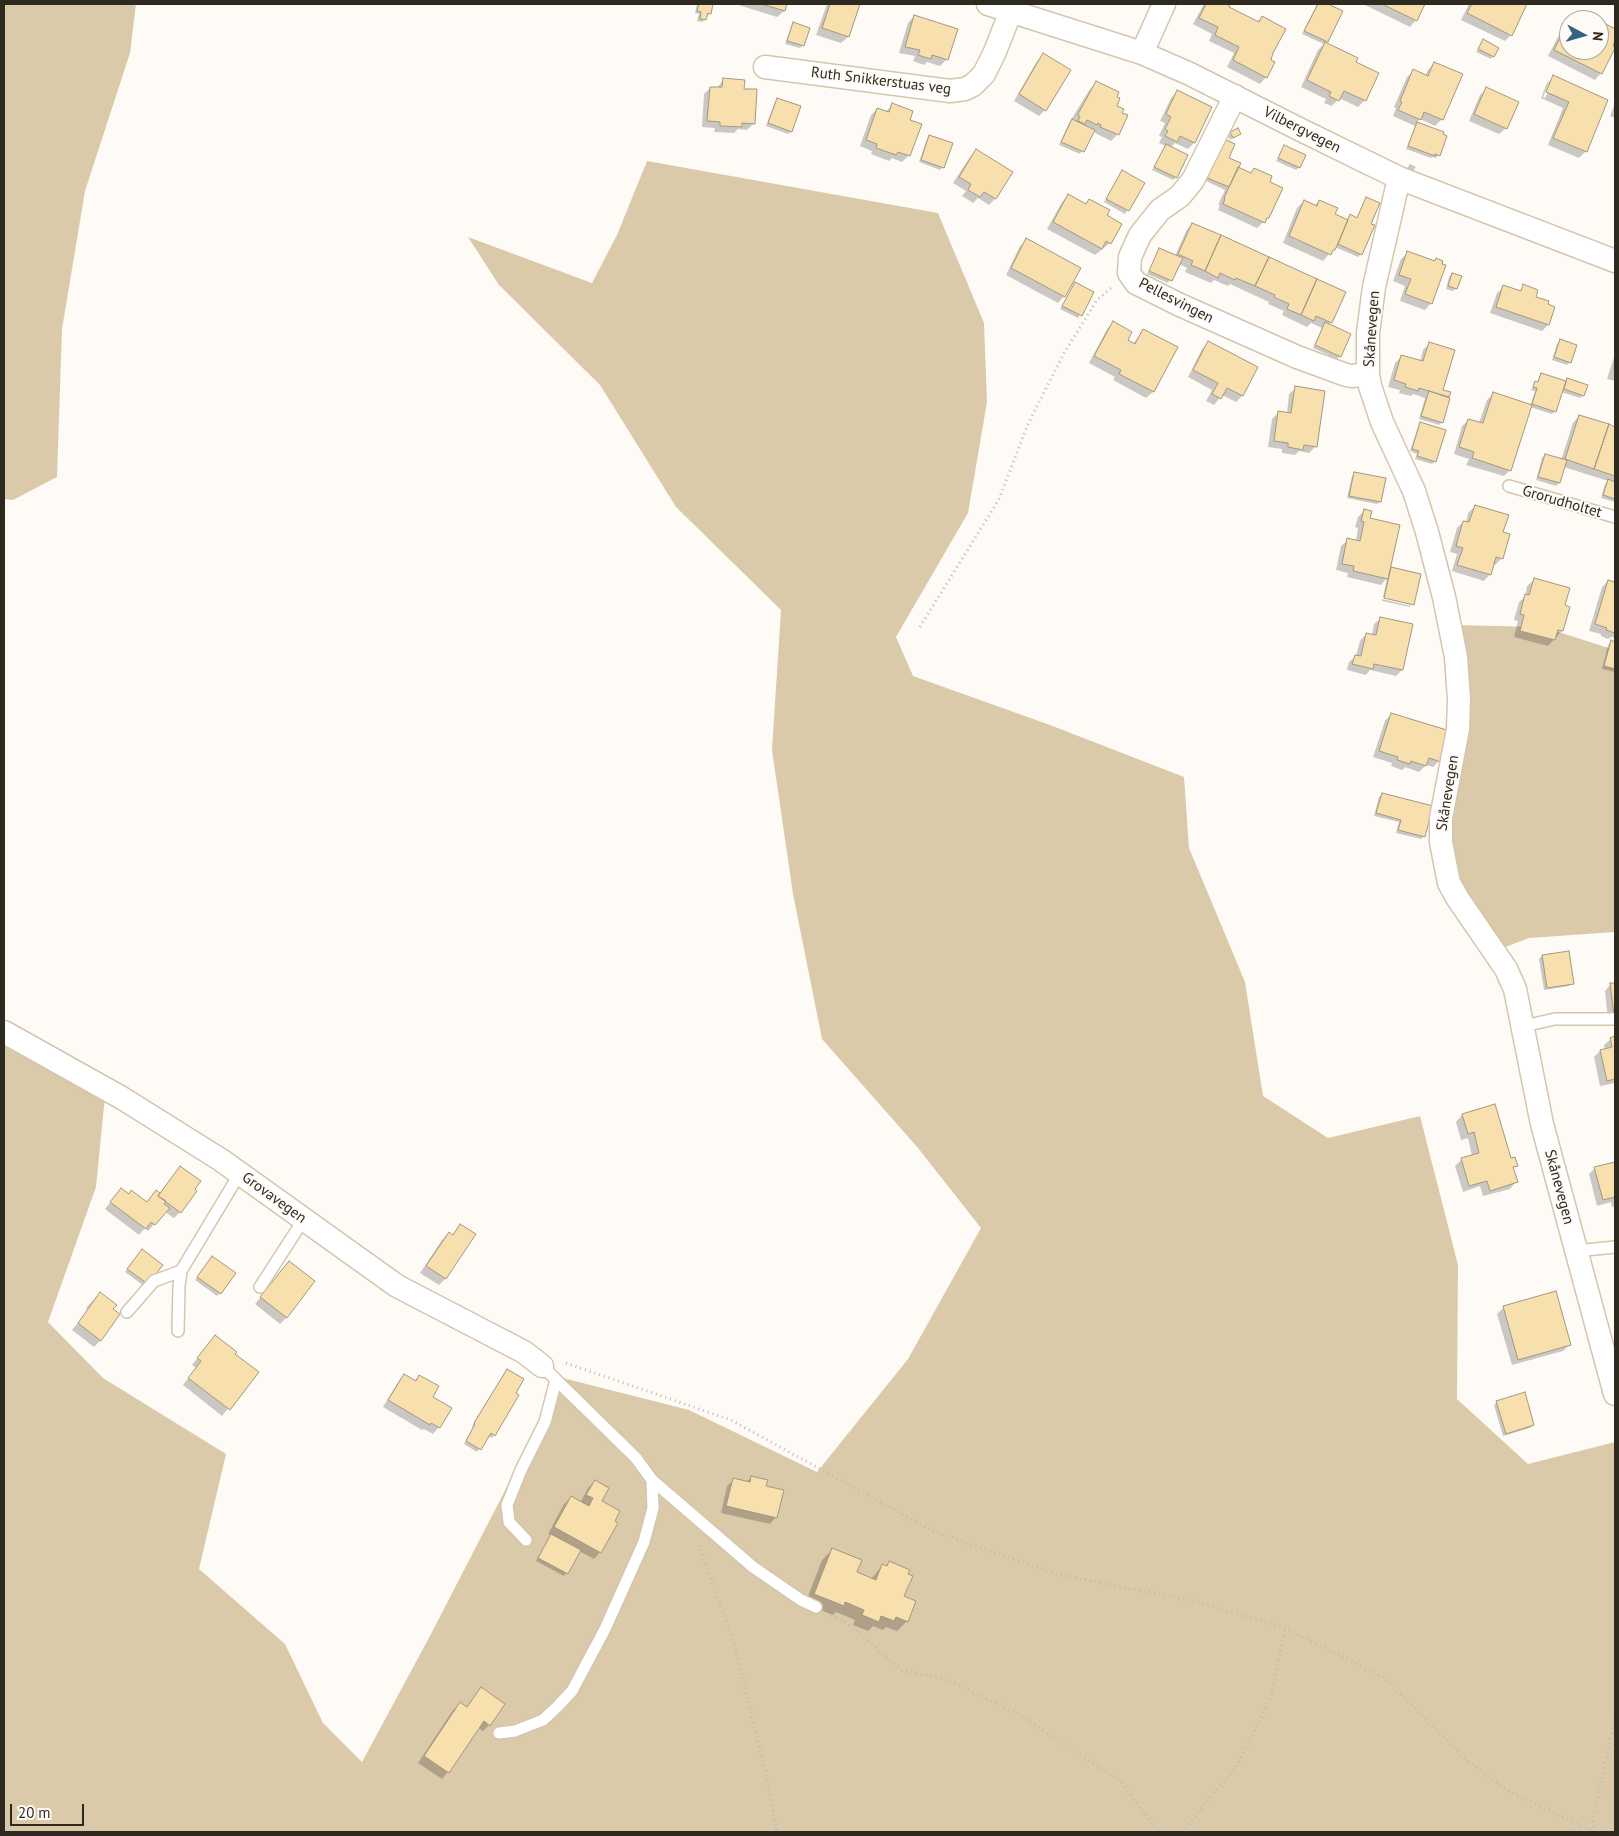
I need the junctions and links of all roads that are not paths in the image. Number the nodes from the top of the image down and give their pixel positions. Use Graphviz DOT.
graph roads {
  1 [pos="988,4"];
  2 [pos="1164,4"];
  3 [pos="1011,11"];
  4 [pos="1142,53"];
  5 [pos="765,67"];
  6 [pos="1236,96"];
  7 [pos="1399,178"];
  8 [pos="1615,261"];
  9 [pos="1368,374"];
  10 [pos="1509,486"];
  11 [pos="1615,517"];
  12 [pos="1615,1019"];
  13 [pos="1524,1026"];
  14 [pos="4,1032"];
  15 [pos="240,1173"];
  16 [pos="304,1219"];
  17 [pos="1615,1248"];
  18 [pos="1576,1251"];
  19 [pos="181,1271"];
  20 [pos="260,1286"];
  21 [pos="128,1312"];
  22 [pos="178,1331"];
  23 [pos="549,1373"];
  24 [pos="1615,1394"];
  25 [pos="652,1480"];
  26 [pos="526,1540"];
  27 [pos="816,1607"];
  28 [pos="499,1733"];
  1 -- 3 [label="street, Vilbergvegen"];
  2 -- 4 [label="street"];
  3 -- 4 [label="street, Vilbergvegen"];
  3 -- 5 [label="street, Ruth Snikkerstuas veg"];
  4 -- 6 [label="street, Vilbergvegen"];
  6 -- 7 [label="street, Vilbergvegen"];
  6 -- 9 [label="street, Pellesvingen"];
  7 -- 8 [label="street, Vilbergvegen"];
  7 -- 9 [label="street, Skånevegen"];
  9 -- 13 [label="street, Skånevegen"];
  10 -- 11 [label="lane, Grorudholtet"];
  12 -- 13 [label="lane"];
  13 -- 18 [label="street, Skånevegen"];
  14 -- 15 [label="street, Grovavegen"];
  15 -- 16 [label="street, Grovavegen"];
  15 -- 19 [label="lane"];
  16 -- 20 [label="lane"];
  16 -- 23 [label="street, Grovavegen"];
  17 -- 18 [label="lane"];
  18 -- 24 [label="street, Skånevegen"];
  19 -- 21 [label="lane"];
  19 -- 22 [label="lane"];
  23 -- 25 [label="lane"];
  23 -- 26 [label="lane"];
  25 -- 27 [label="lane"];
  25 -- 28 [label="lane"];
}
